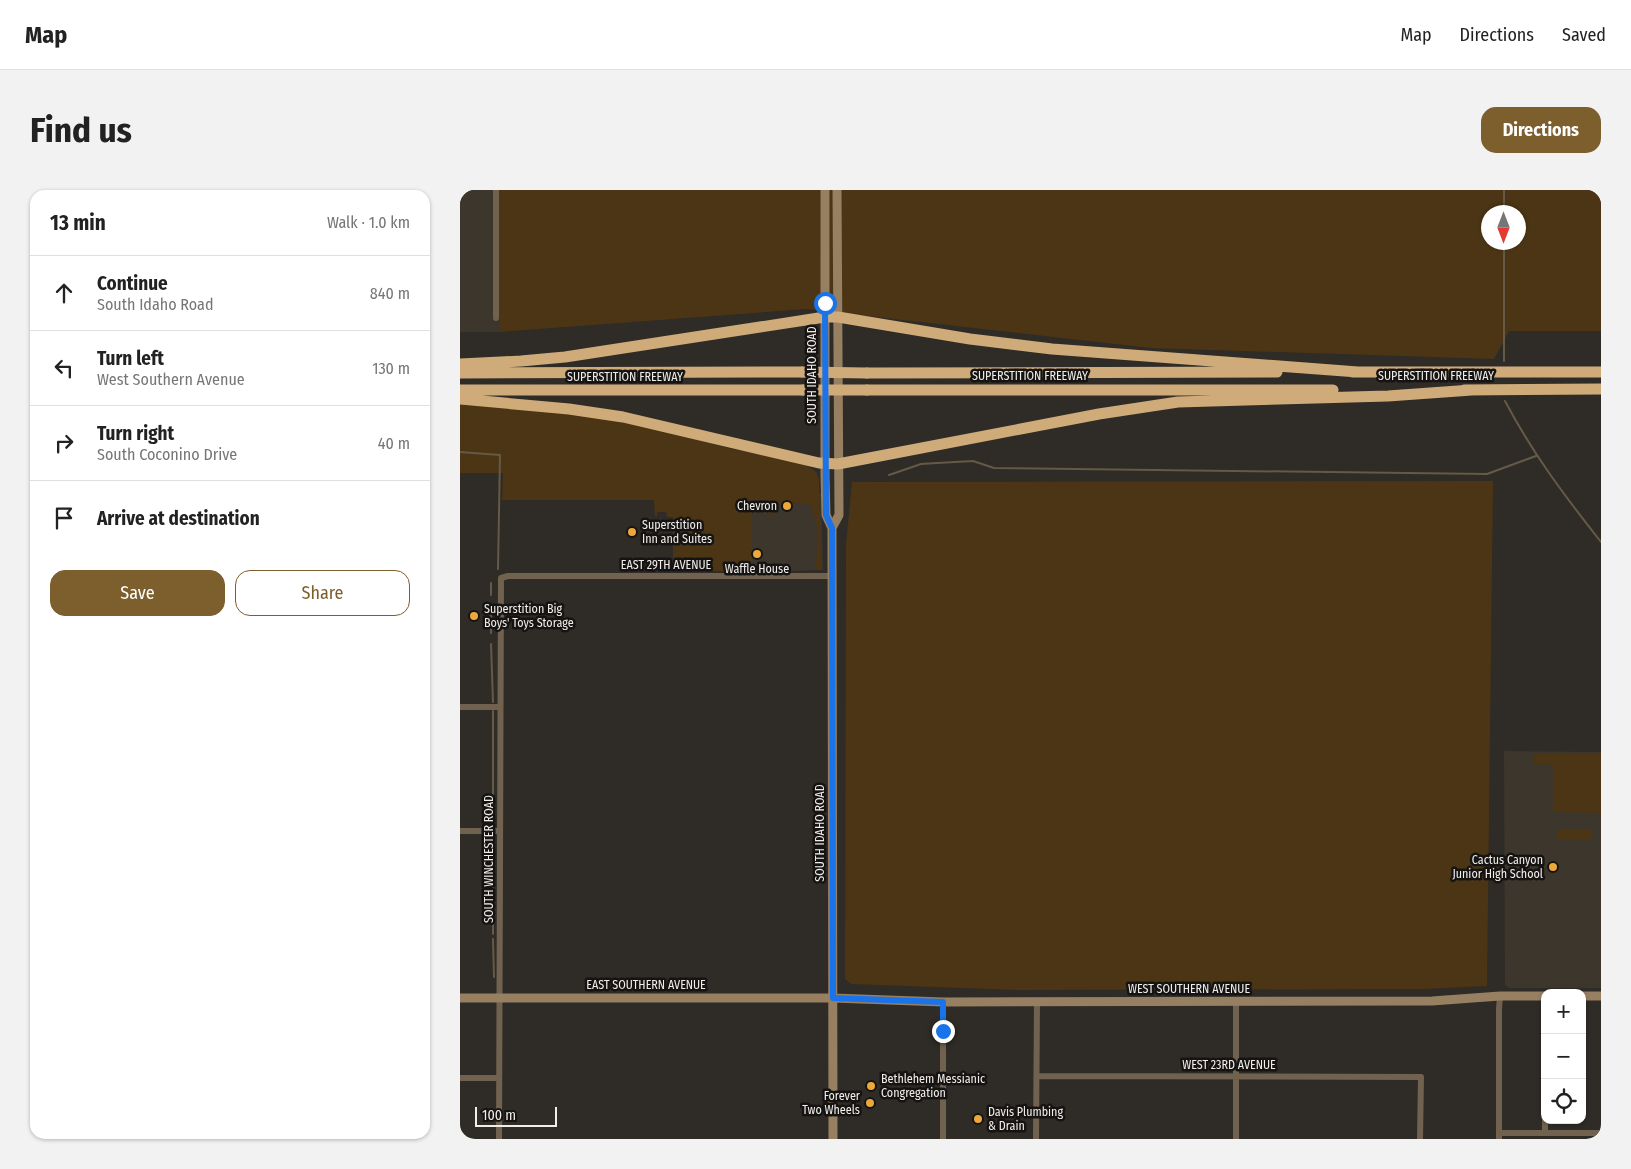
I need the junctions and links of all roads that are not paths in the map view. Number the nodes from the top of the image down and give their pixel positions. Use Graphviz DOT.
graph roads {
  1 [pos="496,190"];
  2 [pos="825,190"];
  3 [pos="837,190"];
  4 [pos="825,317"];
  5 [pos="838,317"];
  6 [pos="496,318"];
  7 [pos="460,364"];
  8 [pos="1601,366"];
  9 [pos="1515,371"];
  10 [pos="1358,372"];
  11 [pos="1601,372"];
  12 [pos="460,373"];
  13 [pos="1601,389"];
  14 [pos="460,390"];
  15 [pos="1472,390"];
  16 [pos="460,399"];
  17 [pos="825,463"];
  18 [pos="838,464"];
  19 [pos="832,528"];
  20 [pos="832,576"];
  21 [pos="500,578"];
  22 [pos="460,707"];
  23 [pos="500,707"];
  24 [pos="460,831"];
  25 [pos="500,831"];
  26 [pos="1500,996"];
  27 [pos="1541,996"];
  28 [pos="1586,996"];
  29 [pos="1601,996"];
  30 [pos="460,998"];
  31 [pos="500,998"];
  32 [pos="833,998"];
  33 [pos="1036,1001"];
  34 [pos="1236,1001"];
  35 [pos="943,1002"];
  36 [pos="1037,1076"];
  37 [pos="1236,1076"];
  38 [pos="460,1078"];
  39 [pos="499,1078"];
  40 [pos="1545,1124"];
  41 [pos="1545,1133"];
  42 [pos="1601,1133"];
  43 [pos="1499,1136"];
  44 [pos="499,1139"];
  45 [pos="833,1139"];
  46 [pos="943,1139"];
  47 [pos="1036,1139"];
  48 [pos="1236,1139"];
  49 [pos="1420,1139"];
  1 -- 6 [label="street"];
  2 -- 4 [label="main road, SOUTH IDAHO ROAD"];
  3 -- 5 [label="main road, SOUTH IDAHO ROAD"];
  4 -- 5 [label="highway"];
  4 -- 7 [label="highway"];
  4 -- 17 [label="main road, SOUTH IDAHO ROAD"];
  5 -- 10 [label="highway"];
  5 -- 18 [label="main road, SOUTH IDAHO ROAD"];
  8 -- 9 [label="highway"];
  9 -- 10 [label="highway, SUPERSTITION FREEWAY"];
  9 -- 11 [label="highway, SUPERSTITION FREEWAY"];
  10 -- 12 [label="highway, SUPERSTITION FREEWAY, bridge"];
  13 -- 15 [label="highway, SUPERSTITION FREEWAY"];
  14 -- 15 [label="highway, SUPERSTITION FREEWAY, bridge"];
  15 -- 18 [label="highway"];
  16 -- 17 [label="highway"];
  17 -- 18 [label="highway"];
  17 -- 19 [label="main road, SOUTH IDAHO ROAD"];
  18 -- 19 [label="main road, SOUTH IDAHO ROAD"];
  19 -- 20 [label="main road, SOUTH IDAHO ROAD"];
  20 -- 21 [label="street, EAST 29TH AVENUE"];
  20 -- 32 [label="main road, SOUTH IDAHO ROAD"];
  21 -- 23 [label="street, SOUTH WINCHESTER ROAD"];
  22 -- 23 [label="street"];
  23 -- 25 [label="street, SOUTH WINCHESTER ROAD"];
  24 -- 25 [label="street"];
  25 -- 31 [label="street, SOUTH WINCHESTER ROAD"];
  26 -- 27 [label="main road, WEST SOUTHERN AVENUE"];
  26 -- 34 [label="main road, WEST SOUTHERN AVENUE"];
  26 -- 43 [label="street"];
  28 -- 29 [label="main road"];
  30 -- 31 [label="main road, EAST SOUTHERN AVENUE"];
  31 -- 32 [label="main road, EAST SOUTHERN AVENUE"];
  31 -- 39 [label="street, SOUTH WINCHESTER ROAD"];
  32 -- 35 [label="main road, WEST SOUTHERN AVENUE"];
  32 -- 45 [label="main road, SOUTH IDAHO ROAD"];
  33 -- 34 [label="main road, WEST SOUTHERN AVENUE"];
  33 -- 35 [label="main road, WEST SOUTHERN AVENUE"];
  33 -- 36 [label="street"];
  34 -- 37 [label="street"];
  35 -- 46 [label="street"];
  36 -- 37 [label="street, WEST 23RD AVENUE"];
  36 -- 47 [label="street"];
  37 -- 48 [label="street"];
  37 -- 49 [label="street, WEST 23RD AVENUE"];
  38 -- 39 [label="street"];
  39 -- 44 [label="street, SOUTH WINCHESTER ROAD"];
  40 -- 41 [label="street"];
  41 -- 42 [label="street"];
  41 -- 43 [label="street"];
}
